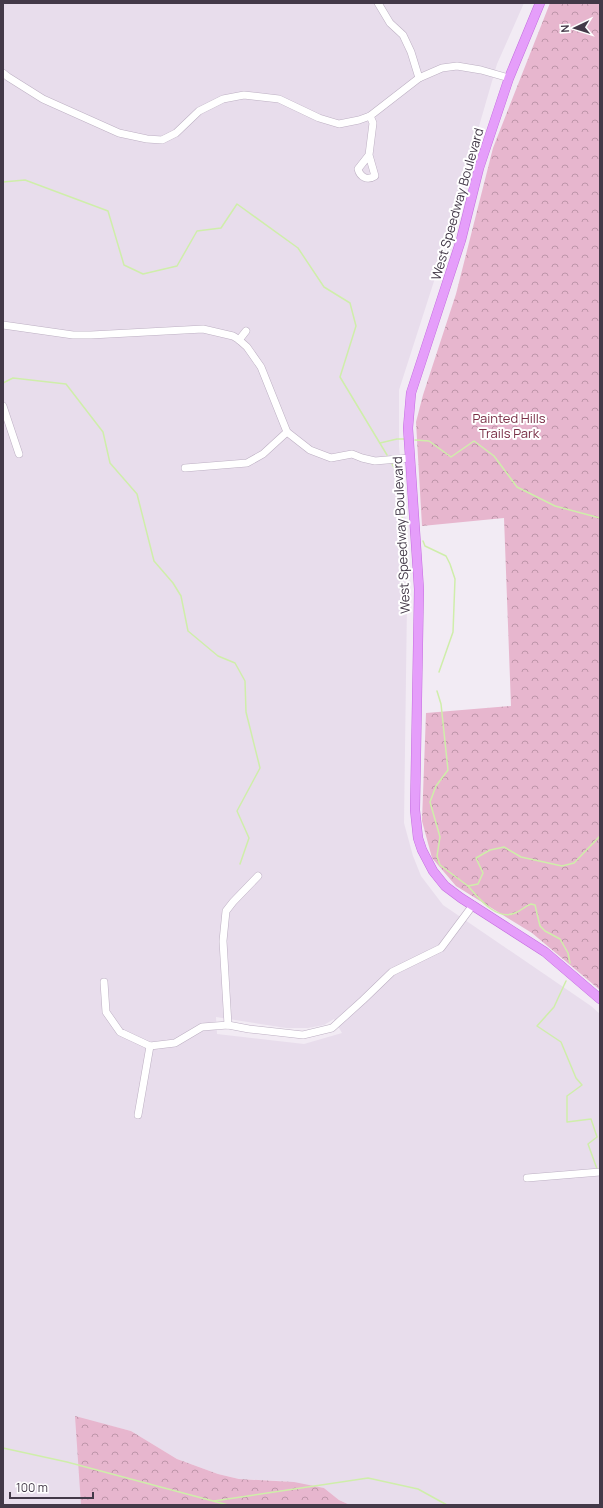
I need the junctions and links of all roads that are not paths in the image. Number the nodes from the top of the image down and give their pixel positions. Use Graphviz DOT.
graph roads {
  1 [pos="378,3"];
  2 [pos="540,3"];
  3 [pos="3,73"];
  4 [pos="419,78"];
  5 [pos="509,78"];
  6 [pos="370,116"];
  7 [pos="369,155"];
  8 [pos="3,325"];
  9 [pos="246,331"];
  10 [pos="239,340"];
  11 [pos="3,406"];
  12 [pos="287,432"];
  13 [pos="20,454"];
  14 [pos="410,458"];
  15 [pos="185,468"];
  16 [pos="258,876"];
  17 [pos="472,905"];
  18 [pos="104,982"];
  19 [pos="600,999"];
  20 [pos="228,1025"];
  21 [pos="150,1046"];
  22 [pos="138,1115"];
  23 [pos="600,1172"];
  24 [pos="527,1178"];
  1 -- 4 [label="street"];
  2 -- 5 [label="main road, West Speedway Boulevard"];
  3 -- 6 [label="street"];
  4 -- 5 [label="street"];
  4 -- 6 [label="street"];
  5 -- 14 [label="main road, West Speedway Boulevard"];
  6 -- 7 [label="street"];
  8 -- 10 [label="street"];
  9 -- 10 [label="street"];
  10 -- 12 [label="street"];
  11 -- 13 [label="street"];
  12 -- 14 [label="street"];
  12 -- 15 [label="street"];
  14 -- 17 [label="main road, West Speedway Boulevard"];
  16 -- 20 [label="street"];
  17 -- 19 [label="main road, West Speedway Boulevard"];
  17 -- 20 [label="street"];
  18 -- 21 [label="street"];
  20 -- 21 [label="street"];
  21 -- 22 [label="street"];
  23 -- 24 [label="street"];
}
